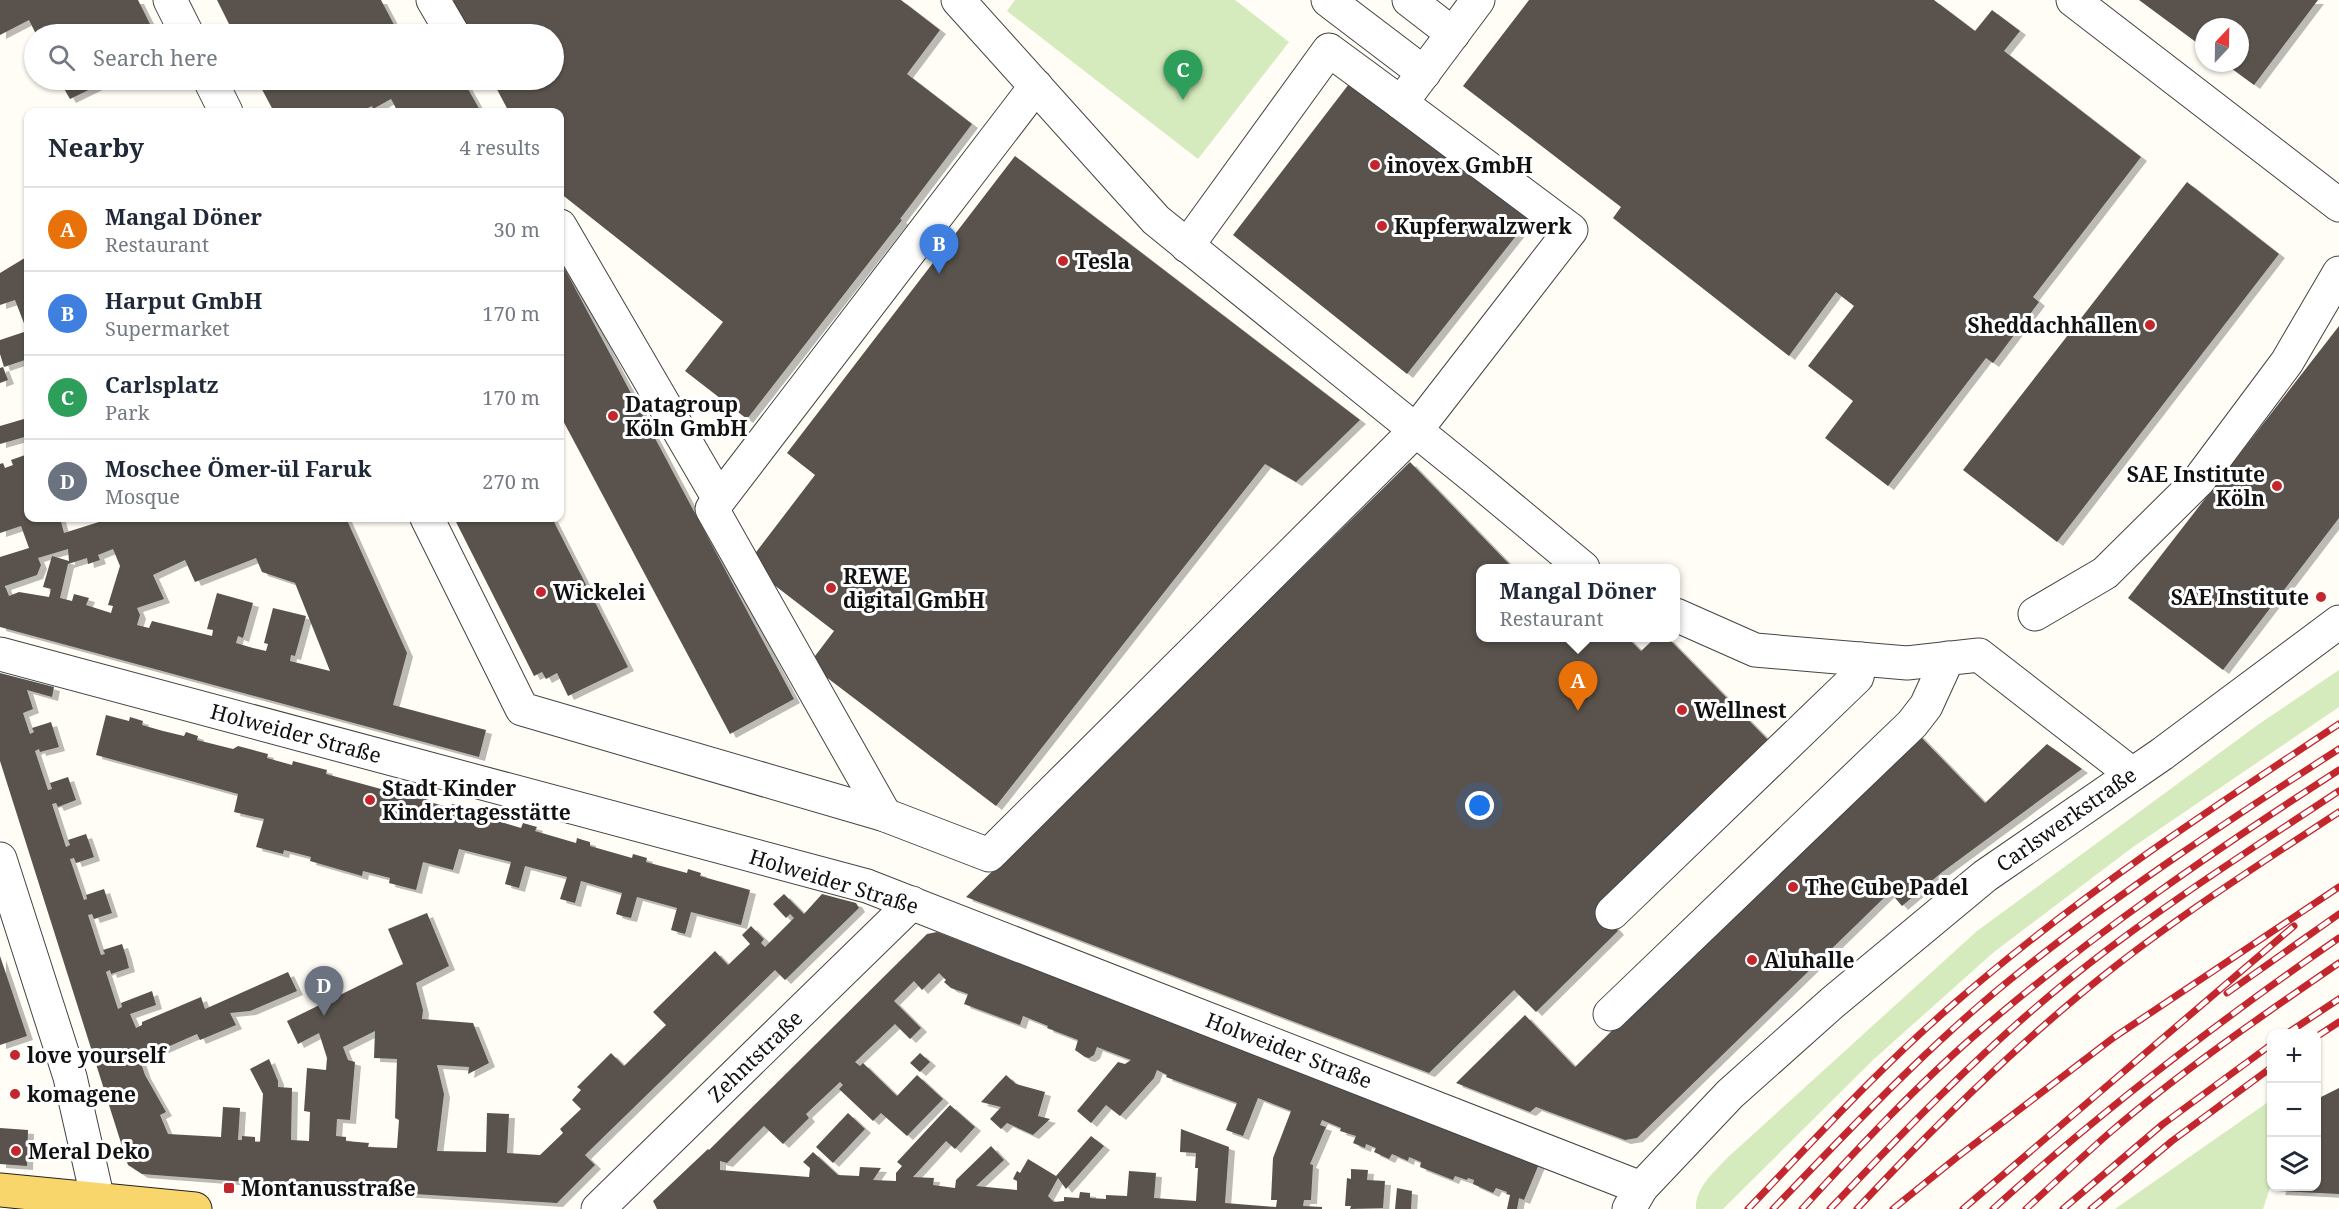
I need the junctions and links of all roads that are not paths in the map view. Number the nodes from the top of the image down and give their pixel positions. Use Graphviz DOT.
graph roads {
  1 [pos="170,0"];
  2 [pos="434,0"];
  3 [pos="1305,0"];
  4 [pos="1309,0"];
  5 [pos="1328,0"];
  6 [pos="1409,0"];
  7 [pos="1478,0"];
  8 [pos="2073,0"];
  9 [pos="964,2"];
  10 [pos="182,24"];
  11 [pos="447,24"];
  12 [pos="1453,34"];
  13 [pos="1424,73"];
  14 [pos="1036,86"];
  15 [pos="215,90"];
  16 [pos="1401,103"];
  17 [pos="224,108"];
  18 [pos="2339,205"];
  19 [pos="564,233"];
  20 [pos="1187,246"];
  21 [pos="2339,273"];
  22 [pos="1416,430"];
  23 [pos="719,499"];
  24 [pos="429,522"];
  25 [pos="1578,564"];
  26 [pos="2035,614"];
  27 [pos="1680,617"];
  28 [pos="2339,622"];
  29 [pos="0,654"];
  30 [pos="1948,658"];
  31 [pos="1861,659"];
  32 [pos="2132,774"];
  33 [pos="885,815"];
  34 [pos="0,860"];
  35 [pos="912,903"];
  36 [pos="1612,913"];
  37 [pos="1610,1014"];
  38 [pos="0,1190"];
  39 [pos="1635,1198"];
  40 [pos="99,1205"];
  41 [pos="195,1209"];
  42 [pos="598,1209"];
  1 -- 10 [label="street"];
  2 -- 11 [label="street"];
  3 -- 4 [label="street"];
  5 -- 13 [label="street"];
  6 -- 12 [label="street"];
  7 -- 12 [label="street"];
  8 -- 18 [label="street"];
  9 -- 14 [label="street"];
  12 -- 13 [label="street"];
  13 -- 16 [label="street"];
  14 -- 20 [label="street"];
  14 -- 23 [label="street"];
  15 -- 17 [label="street"];
  16 -- 20 [label="street"];
  16 -- 22 [label="street"];
  19 -- 23 [label="street"];
  20 -- 22 [label="street"];
  21 -- 26 [label="street"];
  22 -- 25 [label="street"];
  22 -- 33 [label="street"];
  23 -- 33 [label="street"];
  24 -- 33 [label="street"];
  27 -- 31 [label="street"];
  28 -- 32 [label="street, Carlswerkstraße"];
  29 -- 35 [label="street, Holweider Straße"];
  30 -- 31 [label="street"];
  30 -- 32 [label="street"];
  30 -- 37 [label="street"];
  31 -- 36 [label="street"];
  32 -- 39 [label="street, Carlswerkstraße"];
  34 -- 40 [label="street"];
  35 -- 39 [label="street, Holweider Straße"];
  35 -- 42 [label="street, Zehntstraße"];
  38 -- 40 [label="main road"];
  40 -- 41 [label="main road"];
}
